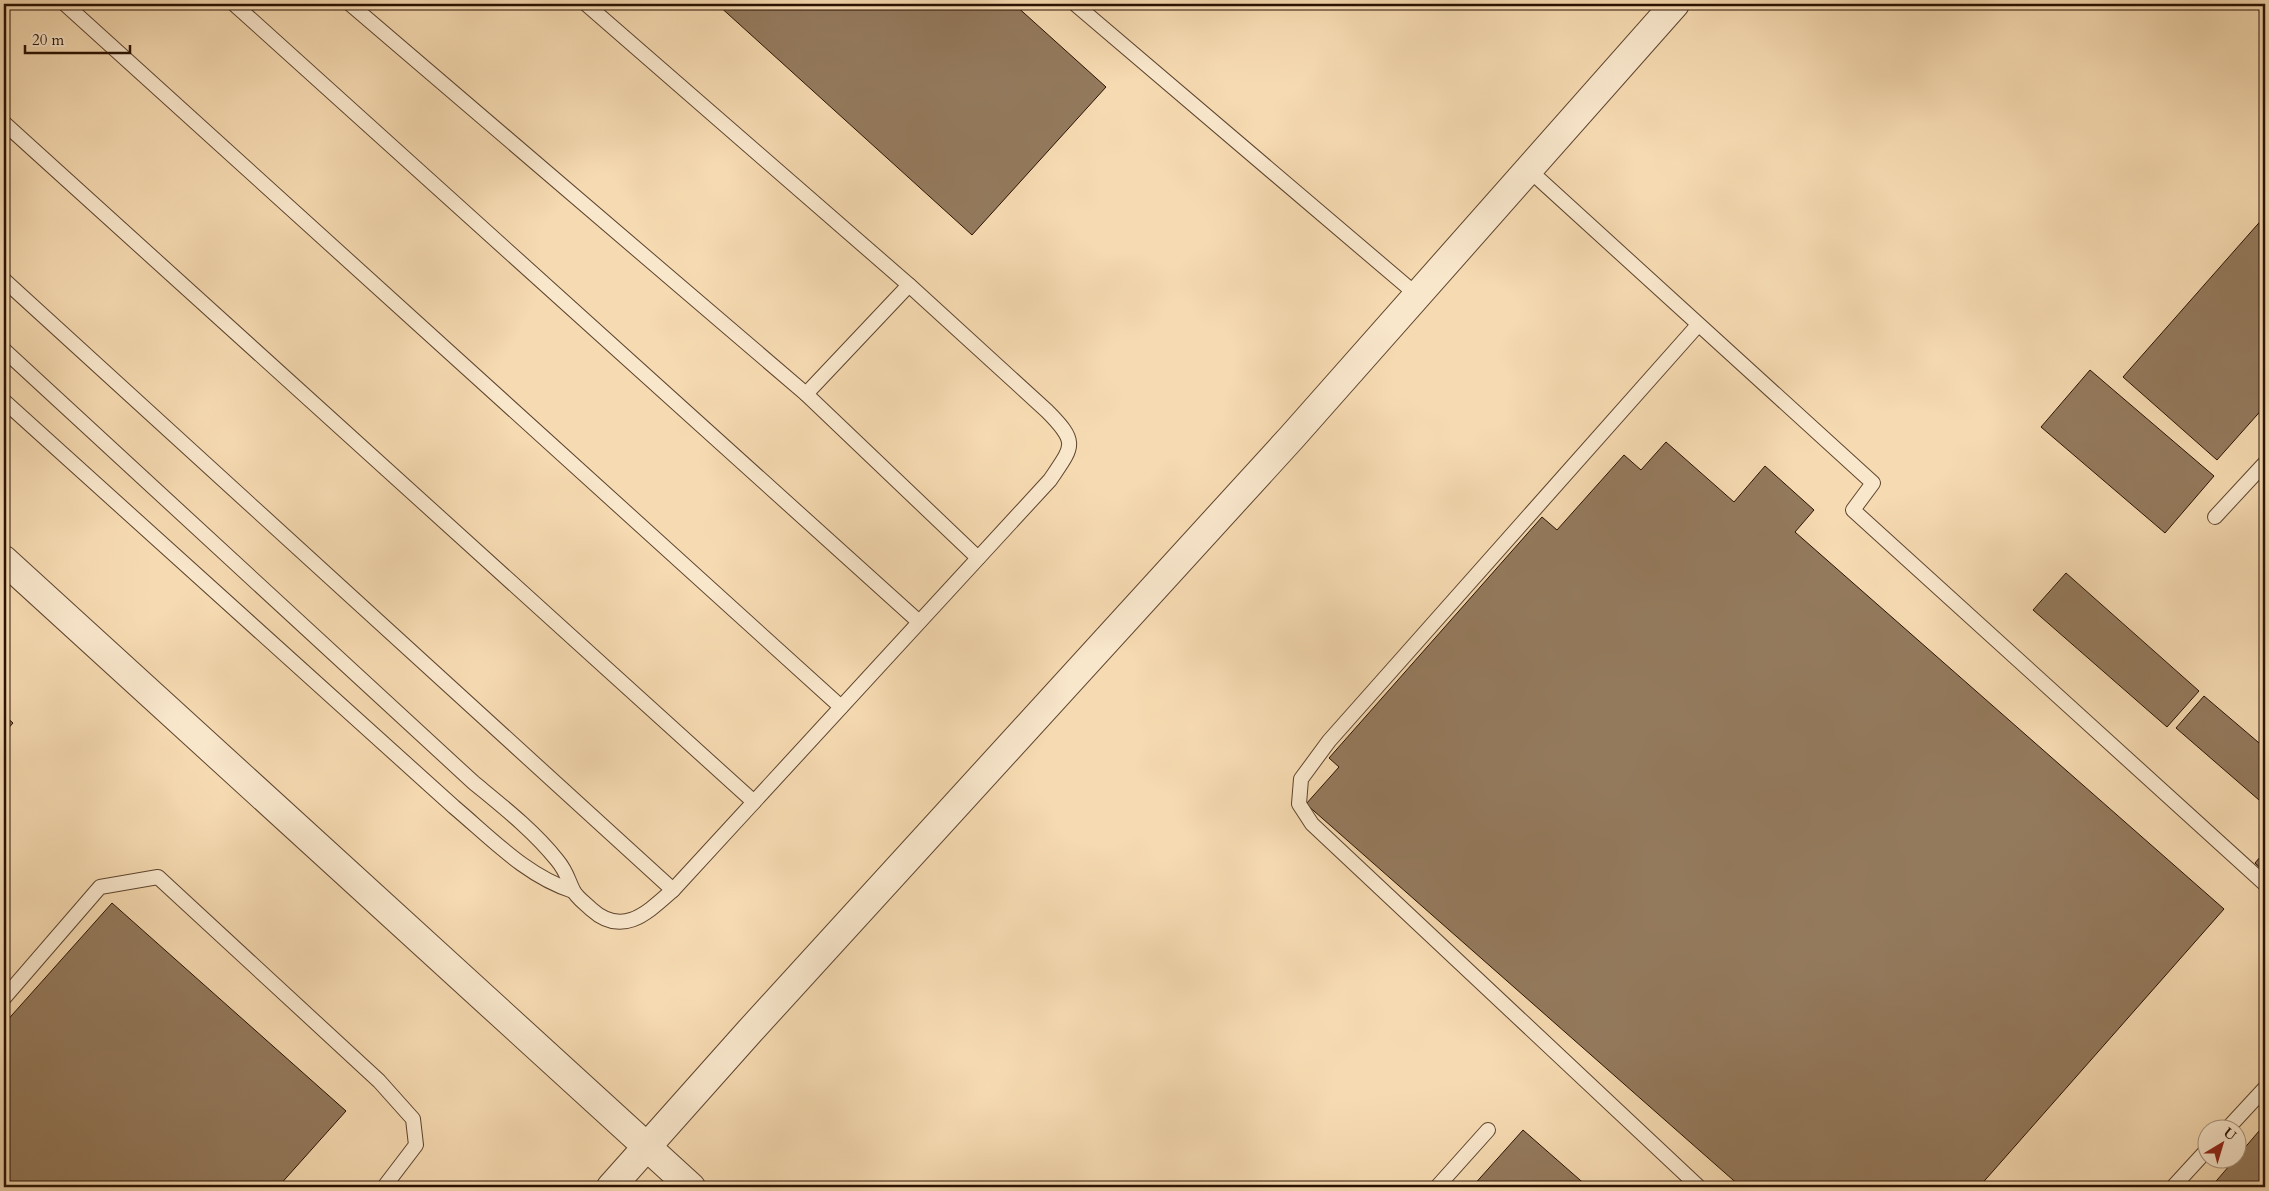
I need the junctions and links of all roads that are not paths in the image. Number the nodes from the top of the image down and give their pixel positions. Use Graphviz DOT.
graph roads {
  1 [pos="65,4"];
  2 [pos="234,4"];
  3 [pos="350,4"];
  4 [pos="586,4"];
  5 [pos="1075,4"];
  6 [pos="1674,4"];
  7 [pos="4,123"];
  8 [pos="1528,169"];
  9 [pos="4,280"];
  10 [pos="909,285"];
  11 [pos="1417,295"];
  12 [pos="1698,325"];
  13 [pos="4,350"];
  14 [pos="806,394"];
  15 [pos="4,401"];
  16 [pos="2265,463"];
  17 [pos="2215,517"];
  18 [pos="978,558"];
  19 [pos="4,560"];
  20 [pos="918,622"];
  21 [pos="841,707"];
  22 [pos="754,802"];
  23 [pos="2265,884"];
  24 [pos="673,890"];
  25 [pos="573,891"];
  26 [pos="4,998"];
  27 [pos="2265,1088"];
  28 [pos="2237,1118"];
  29 [pos="1488,1130"];
  30 [pos="647,1148"];
  31 [pos="2196,1162"];
  32 [pos="384,1187"];
  33 [pos="611,1187"];
  34 [pos="691,1187"];
  35 [pos="1437,1187"];
  36 [pos="1700,1187"];
  37 [pos="2173,1187"];
  1 -- 21 [label="lane"];
  2 -- 20 [label="lane"];
  3 -- 14 [label="lane"];
  4 -- 10 [label="lane"];
  5 -- 11 [label="lane"];
  6 -- 8 [label="street"];
  7 -- 22 [label="lane"];
  8 -- 11 [label="street"];
  8 -- 12 [label="lane"];
  9 -- 24 [label="lane"];
  10 -- 14 [label="lane"];
  10 -- 18 [label="lane"];
  11 -- 30 [label="street"];
  12 -- 23 [label="lane"];
  12 -- 36 [label="lane"];
  13 -- 25 [label="lane"];
  14 -- 18 [label="lane"];
  15 -- 25 [label="lane"];
  16 -- 17 [label="lane"];
  18 -- 20 [label="lane"];
  19 -- 30 [label="street"];
  20 -- 21 [label="lane"];
  21 -- 22 [label="lane"];
  22 -- 24 [label="lane"];
  24 -- 25 [label="lane"];
  26 -- 32 [label="lane"];
  27 -- 28 [label="lane"];
  29 -- 35 [label="lane"];
  30 -- 33 [label="street"];
  30 -- 34 [label="street"];
  31 -- 37 [label="lane"];
}
